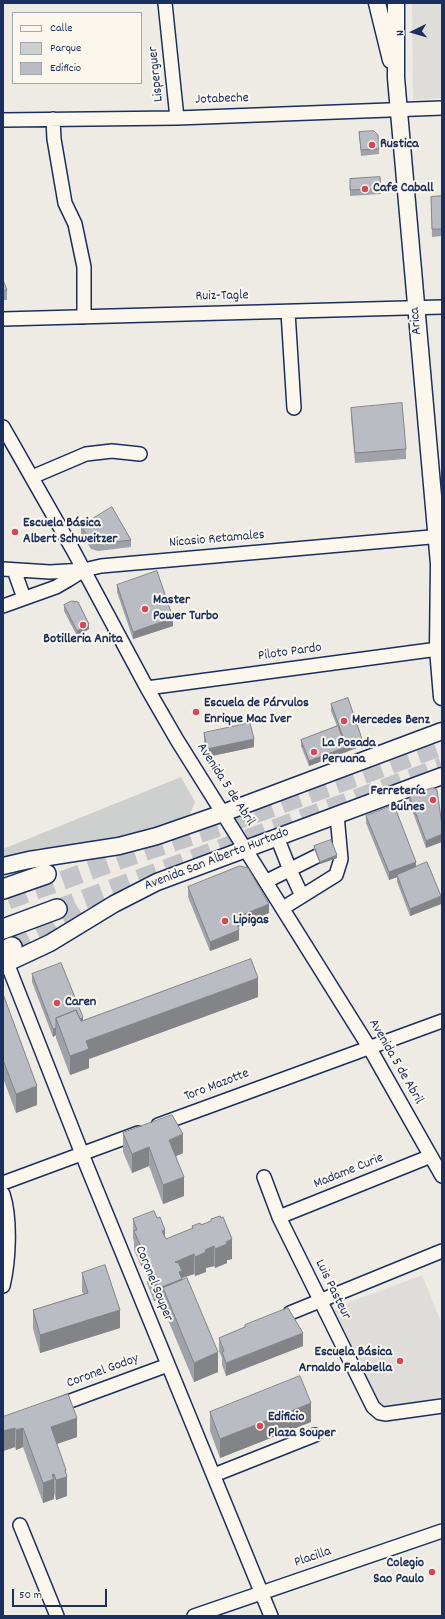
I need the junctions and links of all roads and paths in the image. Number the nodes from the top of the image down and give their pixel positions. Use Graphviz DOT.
graph roads {
  1 [pos="165,3"];
  2 [pos="377,3"];
  3 [pos="396,3"];
  4 [pos="396,78"];
  5 [pos="442,108"];
  6 [pos="399,110"];
  7 [pos="177,118"];
  8 [pos="53,119"];
  9 [pos="3,120"];
  10 [pos="442,307"];
  11 [pos="415,308"];
  12 [pos="288,312"];
  13 [pos="84,317"];
  14 [pos="3,319"];
  15 [pos="294,408"];
  16 [pos="3,427"];
  17 [pos="140,454"];
  18 [pos="32,477"];
  19 [pos="439,537"];
  20 [pos="9,569"];
  21 [pos="84,570"];
  22 [pos="441,570"];
  23 [pos="24,598"];
  24 [pos="3,606"];
  25 [pos="438,649"];
  26 [pos="147,688"];
  27 [pos="442,697"];
  28 [pos="442,731"];
  29 [pos="442,776"];
  30 [pos="223,813"];
  31 [pos="337,815"];
  32 [pos="277,837"];
  33 [pos="246,848"];
  34 [pos="317,856"];
  35 [pos="3,866"];
  36 [pos="290,870"];
  37 [pos="46,874"];
  38 [pos="266,881"];
  39 [pos="302,896"];
  40 [pos="5,897"];
  41 [pos="283,908"];
  42 [pos="57,909"];
  43 [pos="3,929"];
  44 [pos="6,957"];
  45 [pos="442,1021"];
  46 [pos="369,1047"];
  47 [pos="82,1154"];
  48 [pos="431,1156"];
  49 [pos="442,1176"];
  50 [pos="264,1178"];
  51 [pos="3,1183"];
  52 [pos="3,1194"];
  53 [pos="279,1218"];
  54 [pos="442,1251"];
  55 [pos="3,1286"];
  56 [pos="320,1301"];
  57 [pos="290,1313"];
  58 [pos="168,1365"];
  59 [pos="442,1406"];
  60 [pos="39,1412"];
  61 [pos="315,1435"];
  62 [pos="214,1475"];
  63 [pos="20,1525"];
  64 [pos="442,1531"];
  65 [pos="262,1593"];
  66 [pos="57,1616"];
  67 [pos="194,1616"];
  68 [pos="271,1616"];
  1 -- 7 [label="street, Lisperguer"];
  2 -- 4 [label="main road, Arica"];
  3 -- 4 [label="main road, Arica"];
  4 -- 6 [label="main road, Arica"];
  5 -- 6 [label="street, Jotabeche"];
  6 -- 7 [label="street, Jotabeche"];
  6 -- 11 [label="main road, Arica"];
  7 -- 8 [label="street, Jotabeche"];
  8 -- 9 [label="street, Jotabeche"];
  8 -- 13 [label="street"];
  10 -- 11 [label="street, Ruiz-Tagle"];
  11 -- 12 [label="street, Ruiz-Tagle"];
  11 -- 19 [label="main road, Arica"];
  12 -- 13 [label="street, Ruiz-Tagle"];
  12 -- 15 [label="street"];
  13 -- 14 [label="street, Ruiz-Tagle"];
  16 -- 18 [label="street, Avenida 5 de Abril"];
  17 -- 18 [label="street"];
  18 -- 21 [label="street, Avenida 5 de Abril"];
  19 -- 21 [label="street, Nicasio Retamales"];
  19 -- 22 [label="main road, Arica"];
  20 -- 21 [label="street"];
  20 -- 23 [label="street"];
  21 -- 23 [label="street, Nicasio Retamales"];
  21 -- 26 [label="street, Avenida 5 de Abril"];
  22 -- 25 [label="main road, Arica"];
  23 -- 24 [label="street, Nicasio Retamales"];
  25 -- 26 [label="street, Piloto Pardo"];
  25 -- 27 [label="main road, Arica"];
  26 -- 30 [label="street, Avenida 5 de Abril"];
  28 -- 30 [label="main road"];
  29 -- 31 [label="main road, Avenida San Alberto Hurtado"];
  30 -- 33 [label="street, Avenida 5 de Abril"];
  30 -- 35 [label="main road"];
  31 -- 32 [label="main road, Avenida San Alberto Hurtado"];
  31 -- 39 [label="street"];
  32 -- 33 [label="main road, Avenida San Alberto Hurtado"];
  32 -- 36 [label="street"];
  33 -- 38 [label="street, Avenida 5 de Abril"];
  33 -- 44 [label="main road, Avenida San Alberto Hurtado"];
  34 -- 36 [label="street"];
  36 -- 38 [label="street"];
  36 -- 39 [label="street"];
  37 -- 40 [label="highway"];
  38 -- 41 [label="street, Avenida 5 de Abril"];
  39 -- 41 [label="street"];
  41 -- 46 [label="street, Avenida 5 de Abril"];
  42 -- 43 [label="highway"];
  44 -- 47 [label="street, Coronel Souper"];
  45 -- 46 [label="street, Toro Mazotte"];
  46 -- 47 [label="street, Toro Mazotte"];
  46 -- 48 [label="street, Avenida 5 de Abril"];
  47 -- 51 [label="street, Toro Mazotte"];
  47 -- 58 [label="street, Coronel Souper"];
  48 -- 49 [label="street, Avenida 5 de Abril"];
  48 -- 53 [label="street, Madame Curie"];
  50 -- 53 [label="street, Luis Pasteur"];
  52 -- 55 [label="street"];
  53 -- 56 [label="street, Luis Pasteur"];
  54 -- 56 [label="street"];
  56 -- 57 [label="street"];
  56 -- 59 [label="street, Luis Pasteur"];
  58 -- 60 [label="street, Coronel Godoy"];
  58 -- 62 [label="street, Coronel Souper"];
  61 -- 62 [label="street"];
  62 -- 65 [label="street, Coronel Souper"];
  63 -- 66 [label="street"];
  64 -- 65 [label="street, Placilla"];
  65 -- 67 [label="street, Placilla"];
  65 -- 68 [label="street, Coronel Souper"];
}
